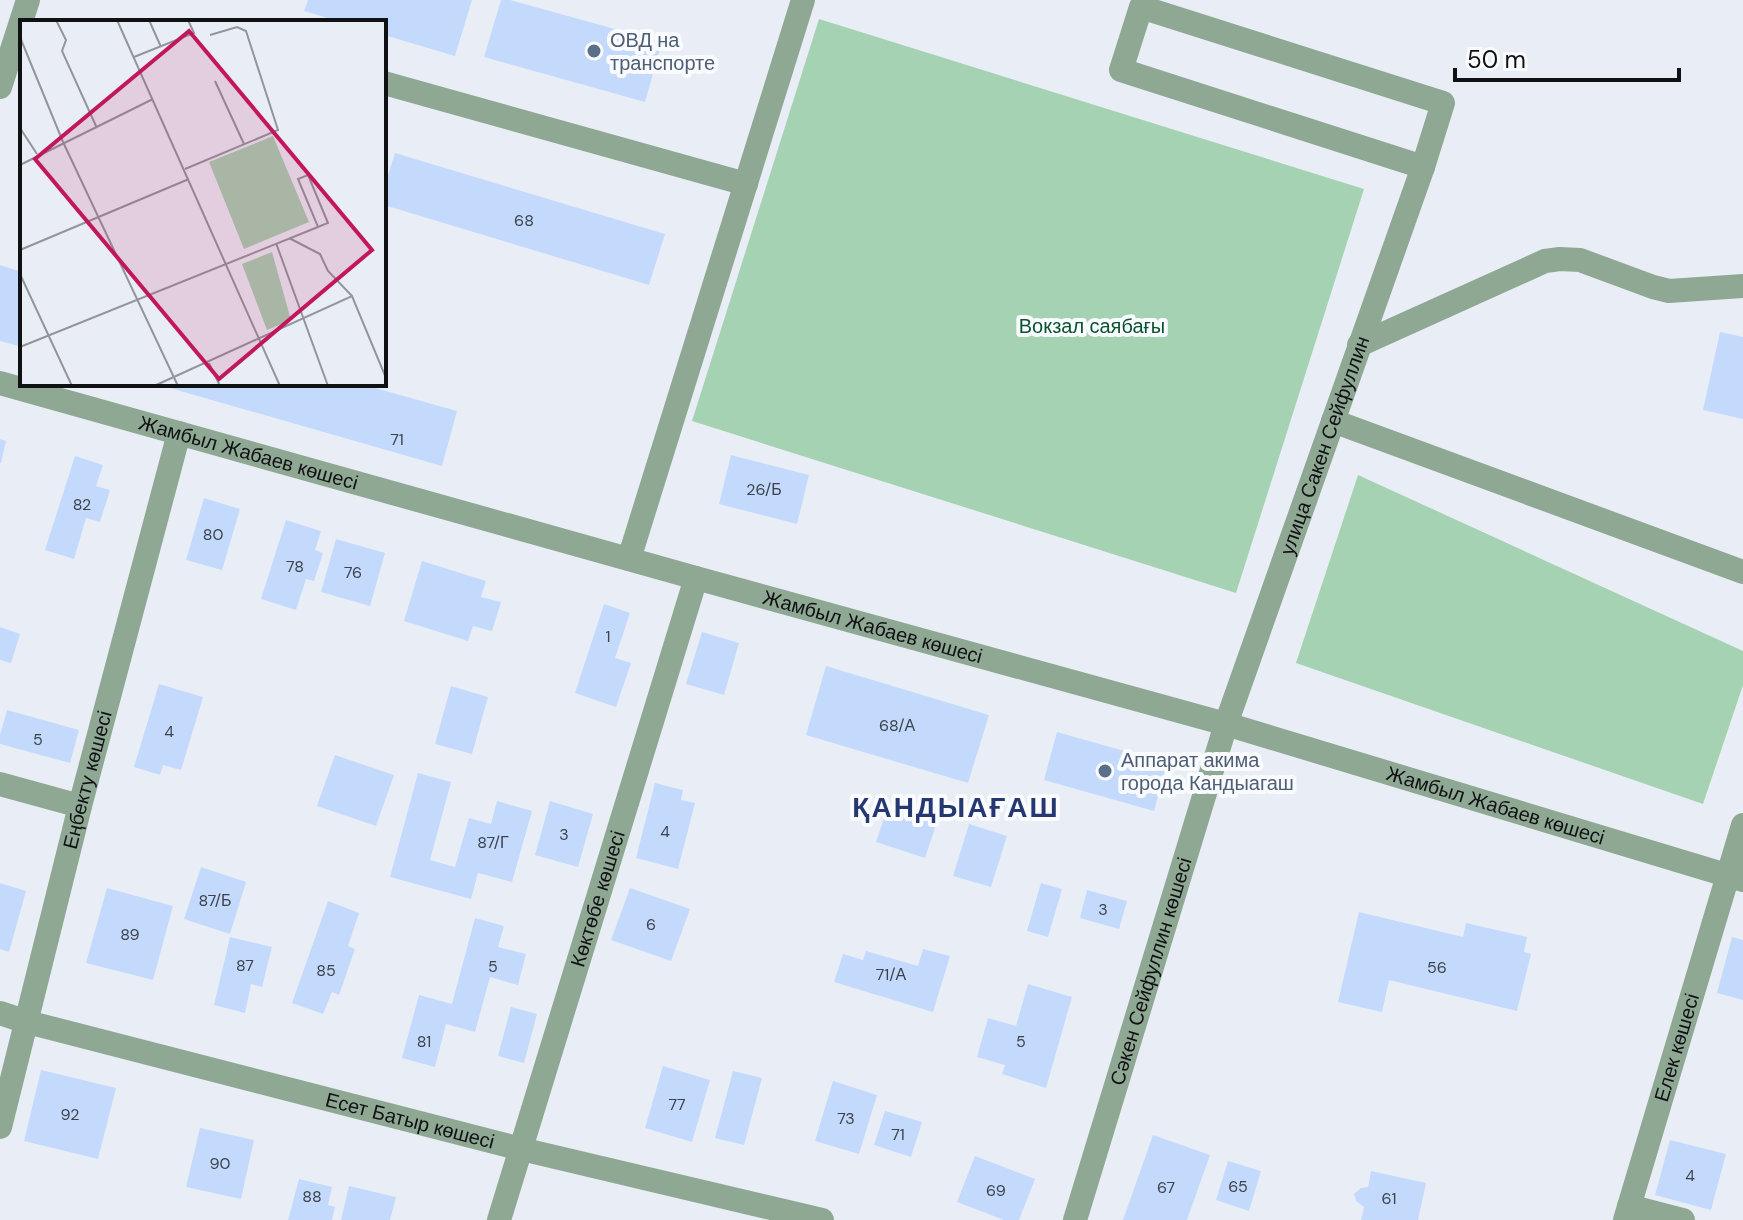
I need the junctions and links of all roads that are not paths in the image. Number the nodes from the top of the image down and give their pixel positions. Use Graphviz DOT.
graph roads {
  1 [pos="28,0"];
  2 [pos="803,0"];
  3 [pos="22,20"];
  4 [pos="20,25"];
  5 [pos="386,84"];
  6 [pos="0,87"];
  7 [pos="1423,167"];
  8 [pos="746,184"];
  9 [pos="1743,286"];
  10 [pos="1359,345"];
  11 [pos="0,383"];
  12 [pos="1333,421"];
  13 [pos="179,433"];
  14 [pos="629,559"];
  15 [pos="1743,572"];
  16 [pos="696,578"];
  17 [pos="1226,724"];
  18 [pos="0,784"];
  19 [pos="80,806"];
  20 [pos="1743,825"];
  21 [pos="1736,878"];
  22 [pos="0,1013"];
  23 [pos="27,1022"];
  24 [pos="0,1127"];
  25 [pos="521,1149"];
  26 [pos="1627,1213"];
  27 [pos="499,1220"];
  28 [pos="822,1220"];
  29 [pos="1075,1220"];
  30 [pos="1683,1220"];
  1 -- 3 [label="street"];
  2 -- 8 [label="street"];
  4 -- 6 [label="street"];
  5 -- 8 [label="street"];
  7 -- 7 [label="street, улица Сакен Сейфуллин"];
  7 -- 10 [label="street, улица Сакен Сейфуллин"];
  8 -- 14 [label="street"];
  9 -- 10 [label="street"];
  10 -- 12 [label="street, улица Сакен Сейфуллин"];
  11 -- 13 [label="street, Жамбыл Жабаев көшесі"];
  12 -- 15 [label="street"];
  12 -- 17 [label="street, улица Сакен Сейфуллин"];
  13 -- 14 [label="street, Жамбыл Жабаев көшесі"];
  13 -- 19 [label="street, Еңбекту көшесі"];
  14 -- 16 [label="street, Жамбыл Жабаев көшесі"];
  16 -- 17 [label="street, Жамбыл Жабаев көшесі"];
  16 -- 25 [label="street, Көктөбе көшесі"];
  17 -- 21 [label="street, Жамбыл Жабаев көшесі"];
  17 -- 29 [label="street, Сәкен Сейфуллин көшесі"];
  18 -- 19 [label="street"];
  19 -- 23 [label="street, Еңбекту көшесі"];
  20 -- 21 [label="street, Елек көшесі"];
  21 -- 26 [label="street, Елек көшесі"];
  22 -- 23 [label="street, Есет Батыр көшесі"];
  23 -- 24 [label="street, Еңбекту көшесі"];
  23 -- 25 [label="street, Есет Батыр көшесі"];
  25 -- 27 [label="street, Көктөбе көшесі"];
  25 -- 28 [label="street, Есет Батыр көшесі"];
  26 -- 30 [label="street"];
}
